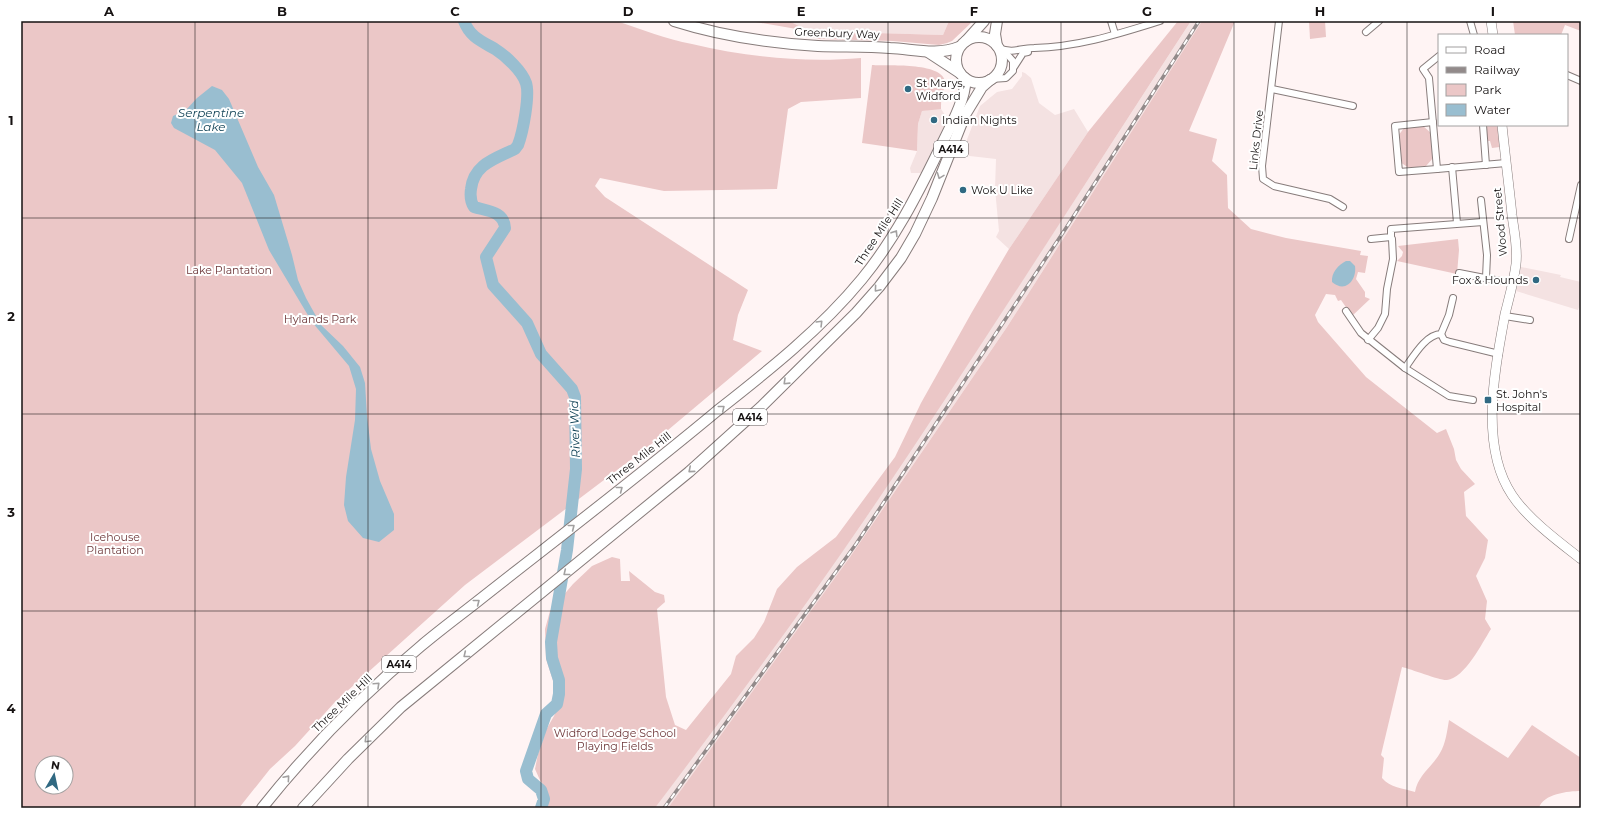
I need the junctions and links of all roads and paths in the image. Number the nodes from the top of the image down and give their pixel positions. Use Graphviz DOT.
graph roads {
  1 [pos="674,21"];
  2 [pos="984,21"];
  3 [pos="998,21"];
  4 [pos="1111,21"];
  5 [pos="1160,21"];
  6 [pos="1279,21"];
  7 [pos="1379,21"];
  8 [pos="1470,21"];
  9 [pos="1492,21"];
  10 [pos="1366,32"];
  11 [pos="1115,34"];
  12 [pos="1474,34"];
  13 [pos="1492,34"];
  14 [pos="963,44"];
  15 [pos="1000,48"];
  16 [pos="1042,48"];
  17 [pos="928,52"];
  18 [pos="1438,57"];
  19 [pos="1014,67"];
  20 [pos="1568,75"];
  21 [pos="962,76"];
  22 [pos="991,80"];
  23 [pos="1581,81"];
  24 [pos="1272,89"];
  25 [pos="1353,106"];
  26 [pos="1433,122"];
  27 [pos="1483,126"];
  28 [pos="1502,126"];
  29 [pos="1506,163"];
  30 [pos="1486,164"];
  31 [pos="1452,167"];
  32 [pos="1437,169"];
  33 [pos="1581,185"];
  34 [pos="1481,200"];
  35 [pos="1343,207"];
  36 [pos="1483,222"];
  37 [pos="1457,223"];
  38 [pos="1371,239"];
  39 [pos="1392,239"];
  40 [pos="1569,239"];
  41 [pos="1459,273"];
  42 [pos="1486,278"];
  43 [pos="1500,281"];
  44 [pos="1453,298"];
  45 [pos="1346,310"];
  46 [pos="1505,316"];
  47 [pos="1530,320"];
  48 [pos="1441,334"];
  49 [pos="1368,340"];
  50 [pos="1499,354"];
  51 [pos="1405,368"];
  52 [pos="1473,400"];
  53 [pos="1581,558"];
  54 [pos="262,808"];
  55 [pos="303,808"];
  1 -- 17 [label="main road, Greenbury Way"];
  2 -- 14 [label="main road"];
  3 -- 15 [label="main road"];
  4 -- 11 [label="street"];
  5 -- 11 [label="street"];
  6 -- 24 [label="street, Links Drive"];
  7 -- 10 [label="street"];
  8 -- 12 [label="street"];
  9 -- 13 [label="main road"];
  11 -- 16 [label="street"];
  14 -- 15 [label="main road"];
  14 -- 17 [label="main road, Greenbury Way"];
  14 -- 21 [label="main road, A414"];
  15 -- 16 [label="street"];
  15 -- 19 [label="street"];
  15 -- 22 [label="main road, A414"];
  16 -- 19 [label="street"];
  17 -- 21 [label="main road, Greenbury Way"];
  18 -- 26 [label="street"];
  19 -- 22 [label="street"];
  20 -- 23 [label="street"];
  21 -- 22 [label="main road"];
  54 -- 21 [label="main road, Three Mile Hill / A414, one-way"];
  22 -- 55 [label="main road, A414, one-way"];
  24 -- 25 [label="street"];
  24 -- 35 [label="street, Links Drive"];
  26 -- 32 [label="street"];
  26 -- 32 [label="street"];
  27 -- 30 [label="street"];
  28 -- 29 [label="main road, Wood Street"];
  29 -- 30 [label="street"];
  29 -- 46 [label="main road, Wood Street"];
  30 -- 31 [label="street"];
  31 -- 32 [label="street"];
  31 -- 37 [label="street"];
  33 -- 40 [label="street"];
  34 -- 36 [label="street"];
  36 -- 37 [label="street"];
  36 -- 42 [label="street"];
  37 -- 38 [label="street"];
  39 -- 49 [label="street"];
  41 -- 42 [label="street"];
  42 -- 43 [label="street"];
  44 -- 48 [label="street"];
  45 -- 49 [label="street"];
  46 -- 47 [label="street"];
  46 -- 50 [label="main road, Wood Street"];
  48 -- 50 [label="street"];
  48 -- 51 [label="street"];
  49 -- 51 [label="street"];
  50 -- 53 [label="main road, Wood Street"];
  51 -- 52 [label="street"];
}
